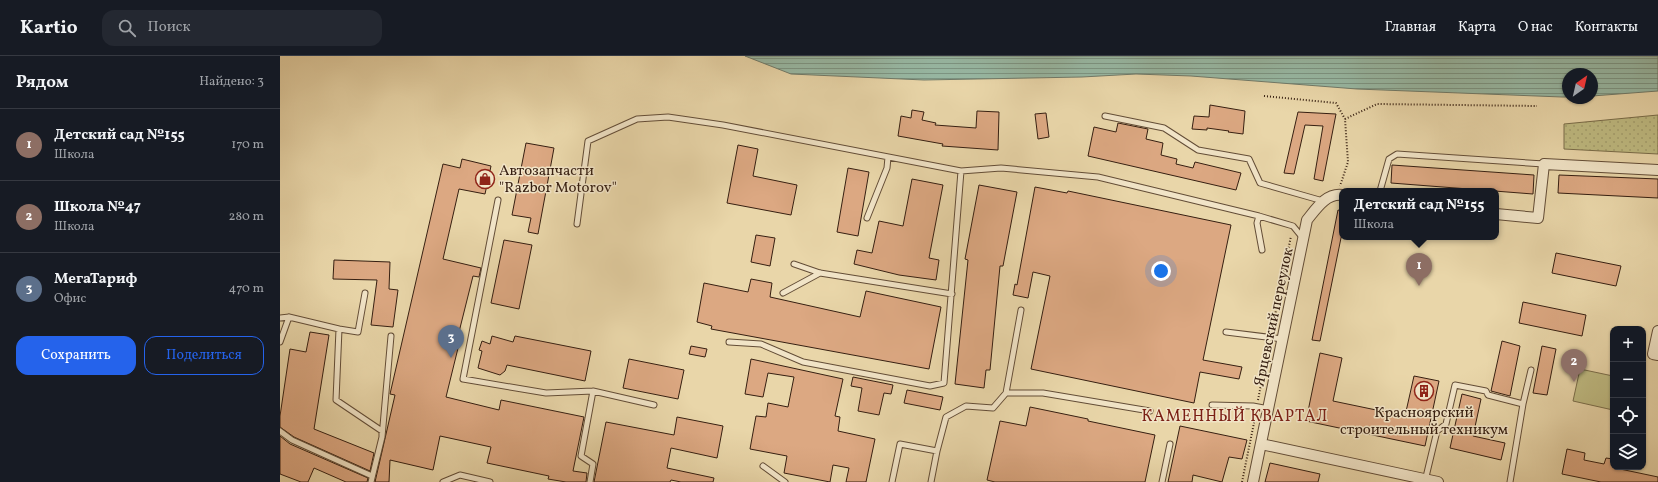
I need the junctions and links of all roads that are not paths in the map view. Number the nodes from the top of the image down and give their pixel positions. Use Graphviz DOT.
graph roads {
  1 [pos="1105,116"];
  2 [pos="888,157"];
  3 [pos="1544,164"];
  4 [pos="1658,170"];
  5 [pos="961,171"];
  6 [pos="1381,188"];
  7 [pos="1339,195"];
  8 [pos="498,200"];
  9 [pos="1323,201"];
  10 [pos="1499,214"];
  11 [pos="1260,216"];
  12 [pos="867,218"];
  13 [pos="577,224"];
  14 [pos="1304,240"];
  15 [pos="1262,250"];
  16 [pos="794,264"];
  17 [pos="820,273"];
  18 [pos="365,293"];
  19 [pos="783,293"];
  20 [pos="952,294"];
  21 [pos="1021,310"];
  22 [pos="289,317"];
  23 [pos="280,318"];
  24 [pos="339,329"];
  25 [pos="1226,332"];
  26 [pos="1658,332"];
  27 [pos="391,336"];
  28 [pos="1283,339"];
  29 [pos="280,342"];
  30 [pos="729,342"];
  31 [pos="1658,355"];
  32 [pos="1531,370"];
  33 [pos="593,391"];
  34 [pos="1006,393"];
  35 [pos="654,404"];
  36 [pos="1523,404"];
  37 [pos="1212,405"];
  38 [pos="1268,409"];
  39 [pos="1150,410"];
  40 [pos="382,431"];
  41 [pos="280,432"];
  42 [pos="1170,444"];
  43 [pos="1261,444"];
  44 [pos="937,451"];
  45 [pos="764,466"];
  46 [pos="372,476"];
  47 [pos="1425,481"];
  48 [pos="371,482"];
  49 [pos="443,482"];
  50 [pos="490,482"];
  51 [pos="590,482"];
  52 [pos="785,482"];
  53 [pos="892,482"];
  54 [pos="931,482"];
  55 [pos="1162,482"];
  56 [pos="1253,482"];
  57 [pos="1438,482"];
  58 [pos="1510,482"];
  1 -- 9 [label="lane"];
  2 -- 5 [label="lane"];
  2 -- 12 [label="lane"];
  2 -- 13 [label="lane"];
  3 -- 4 [label="street"];
  3 -- 6 [label="lane"];
  3 -- 10 [label="street"];
  5 -- 11 [label="lane"];
  5 -- 20 [label="lane"];
  7 -- 9 [label="street, Ярцевский переулок"];
  8 -- 33 [label="lane"];
  9 -- 14 [label="street, Ярцевский переулок"];
  11 -- 14 [label="lane"];
  11 -- 15 [label="lane"];
  14 -- 28 [label="street, Ярцевский переулок"];
  16 -- 17 [label="lane"];
  17 -- 19 [label="lane"];
  17 -- 20 [label="lane"];
  18 -- 24 [label="lane"];
  20 -- 30 [label="lane"];
  21 -- 34 [label="lane"];
  22 -- 23 [label="lane"];
  22 -- 24 [label="lane"];
  22 -- 29 [label="lane"];
  24 -- 40 [label="lane"];
  25 -- 28 [label="lane"];
  26 -- 31 [label="street"];
  27 -- 40 [label="lane"];
  28 -- 38 [label="street, Ярцевский переулок"];
  32 -- 36 [label="lane"];
  33 -- 35 [label="lane"];
  33 -- 51 [label="lane"];
  34 -- 39 [label="lane"];
  34 -- 44 [label="lane"];
  36 -- 47 [label="lane"];
  36 -- 58 [label="lane"];
  37 -- 38 [label="lane"];
  38 -- 43 [label="street, Ярцевский переулок"];
  40 -- 46 [label="lane"];
  41 -- 46 [label="lane"];
  42 -- 55 [label="lane"];
  43 -- 47 [label="street"];
  43 -- 56 [label="street, Ярцевский переулок"];
  44 -- 53 [label="lane"];
  44 -- 54 [label="lane"];
  45 -- 52 [label="lane"];
  46 -- 48 [label="lane"];
  47 -- 57 [label="street"];
  49 -- 50 [label="lane"];
}
